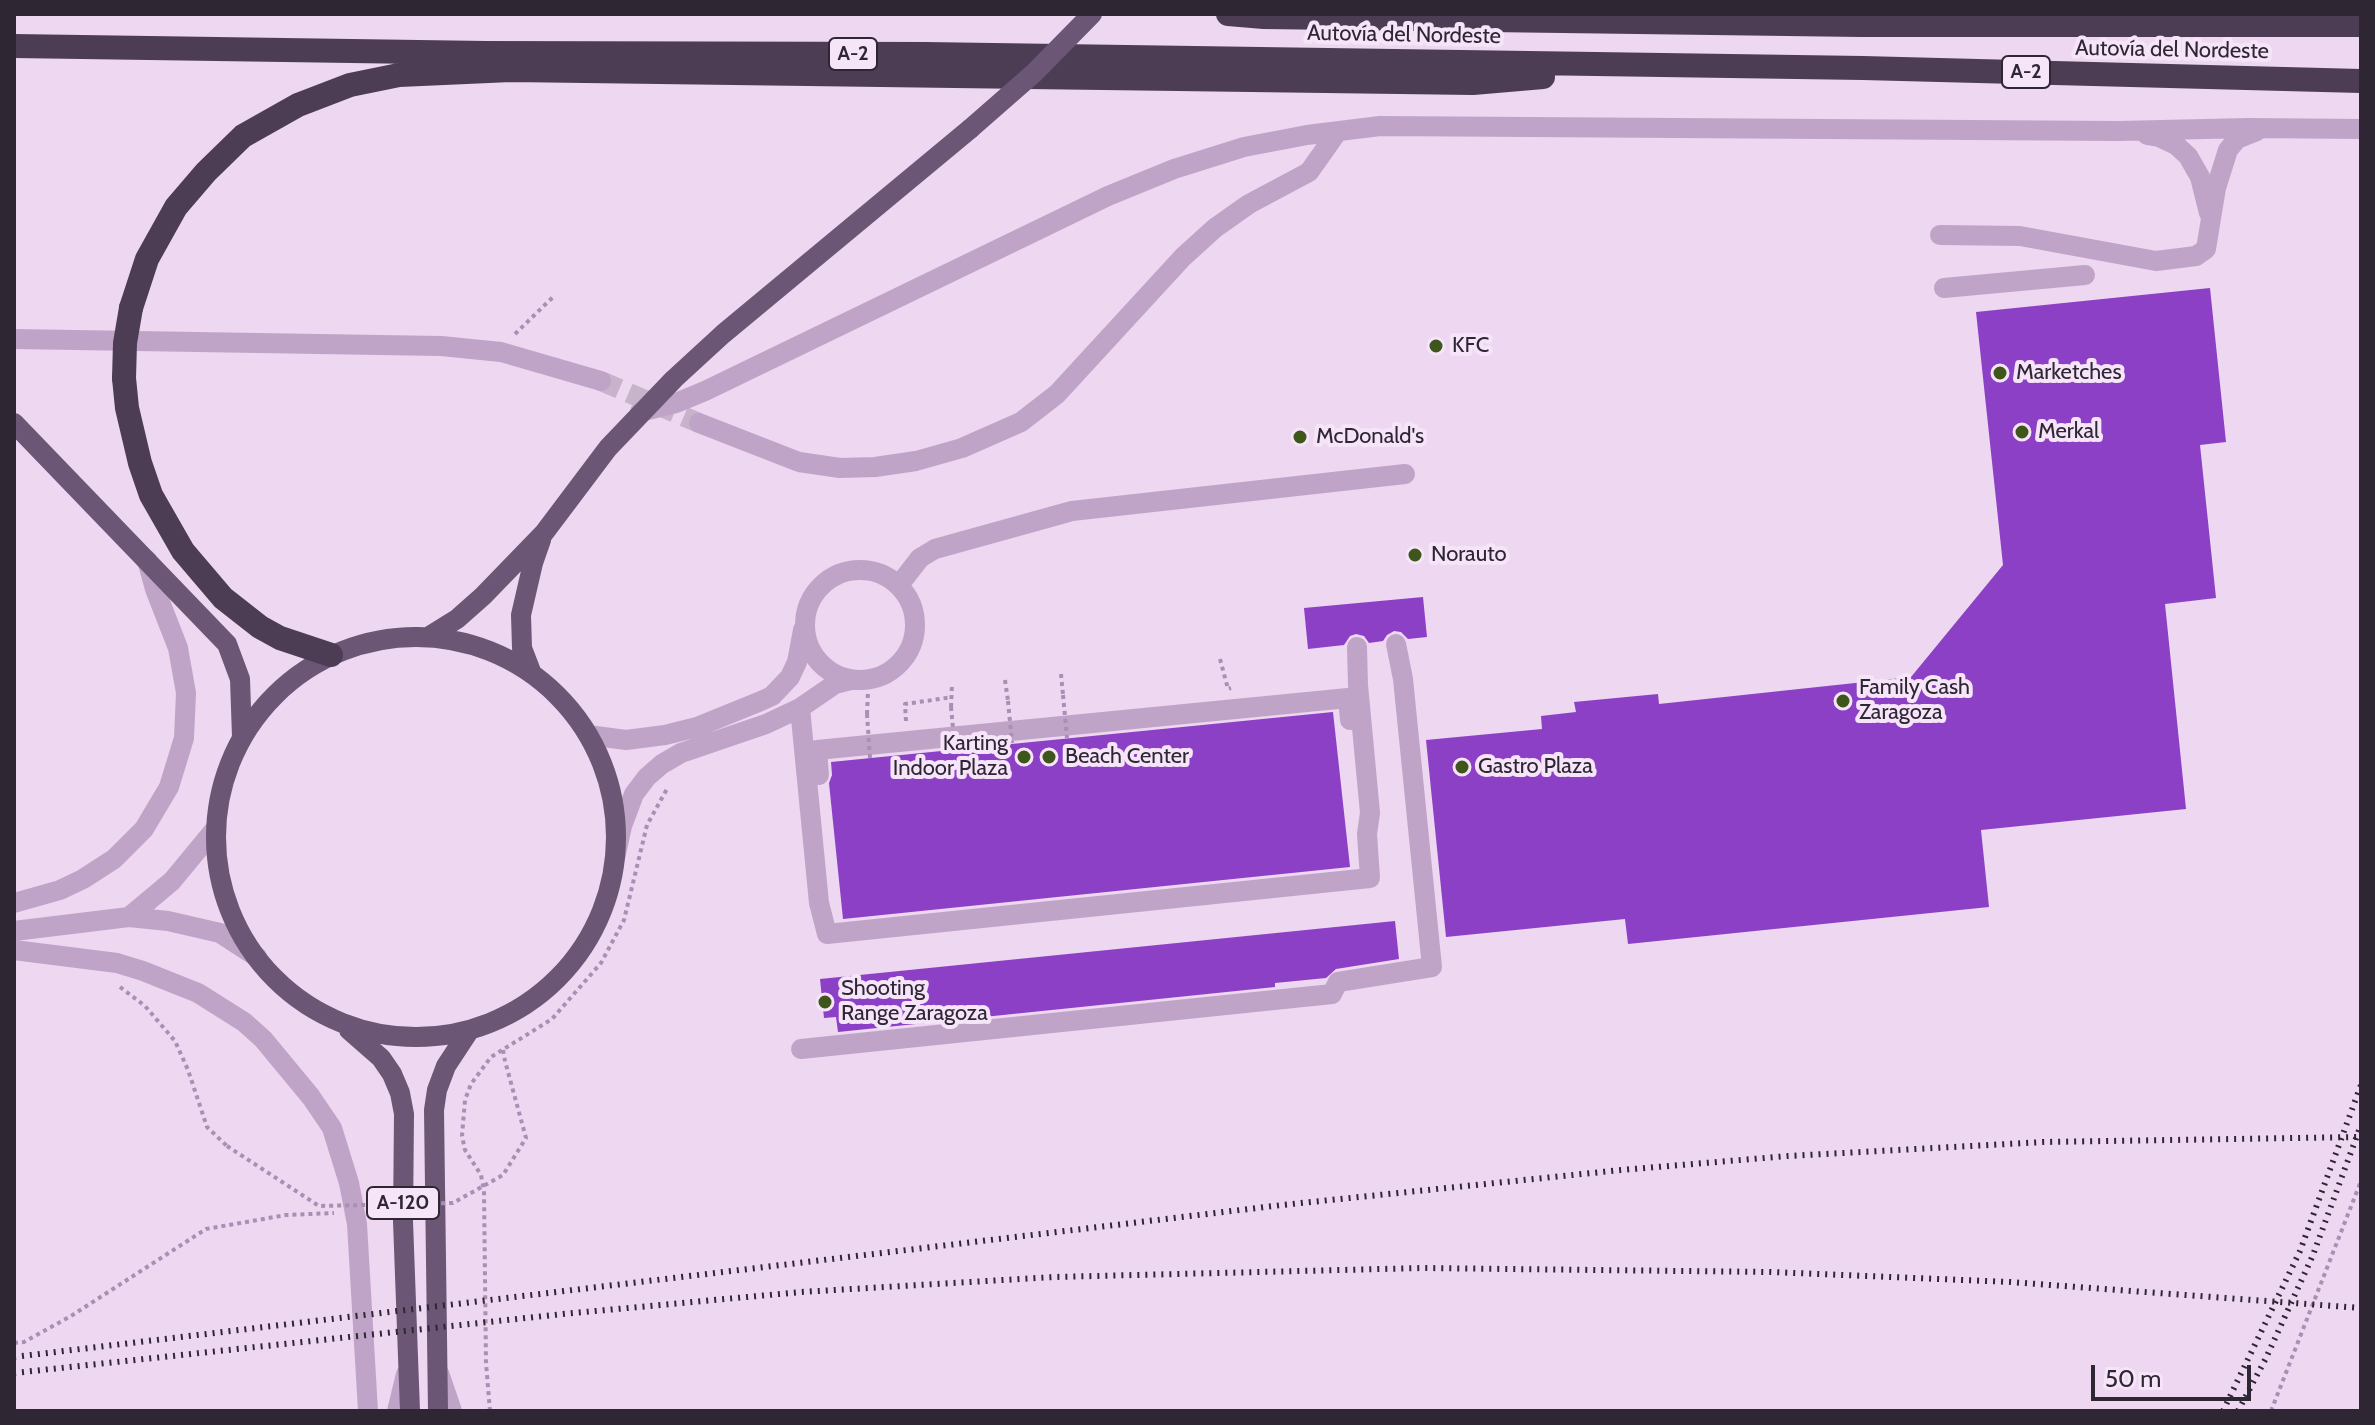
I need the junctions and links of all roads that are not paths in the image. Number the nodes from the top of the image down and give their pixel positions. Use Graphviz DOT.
graph roads {
  1 [pos="1092,14"];
  2 [pos="1228,14"];
  3 [pos="2361,25"];
  4 [pos="14,46"];
  5 [pos="1691,66"];
  6 [pos="2361,81"];
  7 [pos="2272,128"];
  8 [pos="2361,129"];
  9 [pos="1338,131"];
  10 [pos="2119,131"];
  11 [pos="2211,223"];
  12 [pos="1940,235"];
  13 [pos="2085,275"];
  14 [pos="1944,288"];
  15 [pos="14,339"];
  16 [pos="601,381"];
  17 [pos="640,412"];
  18 [pos="14,423"];
  19 [pos="699,423"];
  20 [pos="1405,474"];
  21 [pos="544,533"];
  22 [pos="147,560"];
  23 [pos="899,585"];
  24 [pos="804,627"];
  25 [pos="428,637"];
  26 [pos="1396,644"];
  27 [pos="1357,647"];
  28 [pos="331,655"];
  29 [pos="532,674"];
  30 [pos="860,680"];
  31 [pos="800,708"];
  32 [pos="588,735"];
  33 [pos="242,737"];
  34 [pos="215,829"];
  35 [pos="1367,834"];
  36 [pos="615,858"];
  37 [pos="14,903"];
  38 [pos="129,917"];
  39 [pos="825,918"];
  40 [pos="14,931"];
  41 [pos="14,950"];
  42 [pos="257,957"];
  43 [pos="337,1020"];
  44 [pos="469,1031"];
  45 [pos="801,1049"];
  46 [pos="408,1362"];
  47 [pos="437,1370"];
  48 [pos="368,1411"];
  49 [pos="397,1411"];
  50 [pos="410,1411"];
  51 [pos="438,1411"];
  52 [pos="452,1411"];
  1 -- 17 [label="main road, bridge"];
  2 -- 3 [label="highway, Autovía del Nordeste / A-2"];
  4 -- 5 [label="highway, Autovía del Nordeste / A-2"];
  5 -- 6 [label="highway, Autovía del Nordeste / A-2"];
  5 -- 28 [label="highway, bridge"];
  7 -- 8 [label="street"];
  7 -- 10 [label="street"];
  7 -- 11 [label="street"];
  9 -- 10 [label="street"];
  9 -- 17 [label="street"];
  9 -- 19 [label="street"];
  10 -- 11 [label="street"];
  11 -- 12 [label="street"];
  13 -- 14 [label="street"];
  15 -- 16 [label="street"];
  17 -- 21 [label="main road"];
  18 -- 22 [label="main road"];
  20 -- 23 [label="street"];
  21 -- 25 [label="main road"];
  21 -- 29 [label="main road"];
  22 -- 33 [label="main road"];
  22 -- 37 [label="street"];
  23 -- 24 [label="street"];
  23 -- 30 [label="street"];
  24 -- 30 [label="street"];
  24 -- 32 [label="street"];
  25 -- 28 [label="main road"];
  25 -- 29 [label="main road"];
  26 -- 45 [label="street"];
  27 -- 35 [label="street"];
  28 -- 33 [label="main road"];
  29 -- 32 [label="main road"];
  30 -- 31 [label="street"];
  31 -- 36 [label="street"];
  31 -- 39 [label="street"];
  32 -- 36 [label="main road"];
  33 -- 34 [label="main road"];
  34 -- 38 [label="street"];
  34 -- 42 [label="main road"];
  35 -- 39 [label="street"];
  35 -- 39 [label="street"];
  36 -- 44 [label="main road"];
  38 -- 40 [label="street"];
  38 -- 42 [label="street"];
  41 -- 48 [label="street"];
  42 -- 43 [label="main road"];
  43 -- 44 [label="main road"];
  43 -- 46 [label="main road, A-120"];
  44 -- 47 [label="main road, A-120"];
  46 -- 49 [label="street"];
  46 -- 50 [label="main road, A-120"];
  47 -- 51 [label="main road, A-120"];
  47 -- 52 [label="street"];
}
